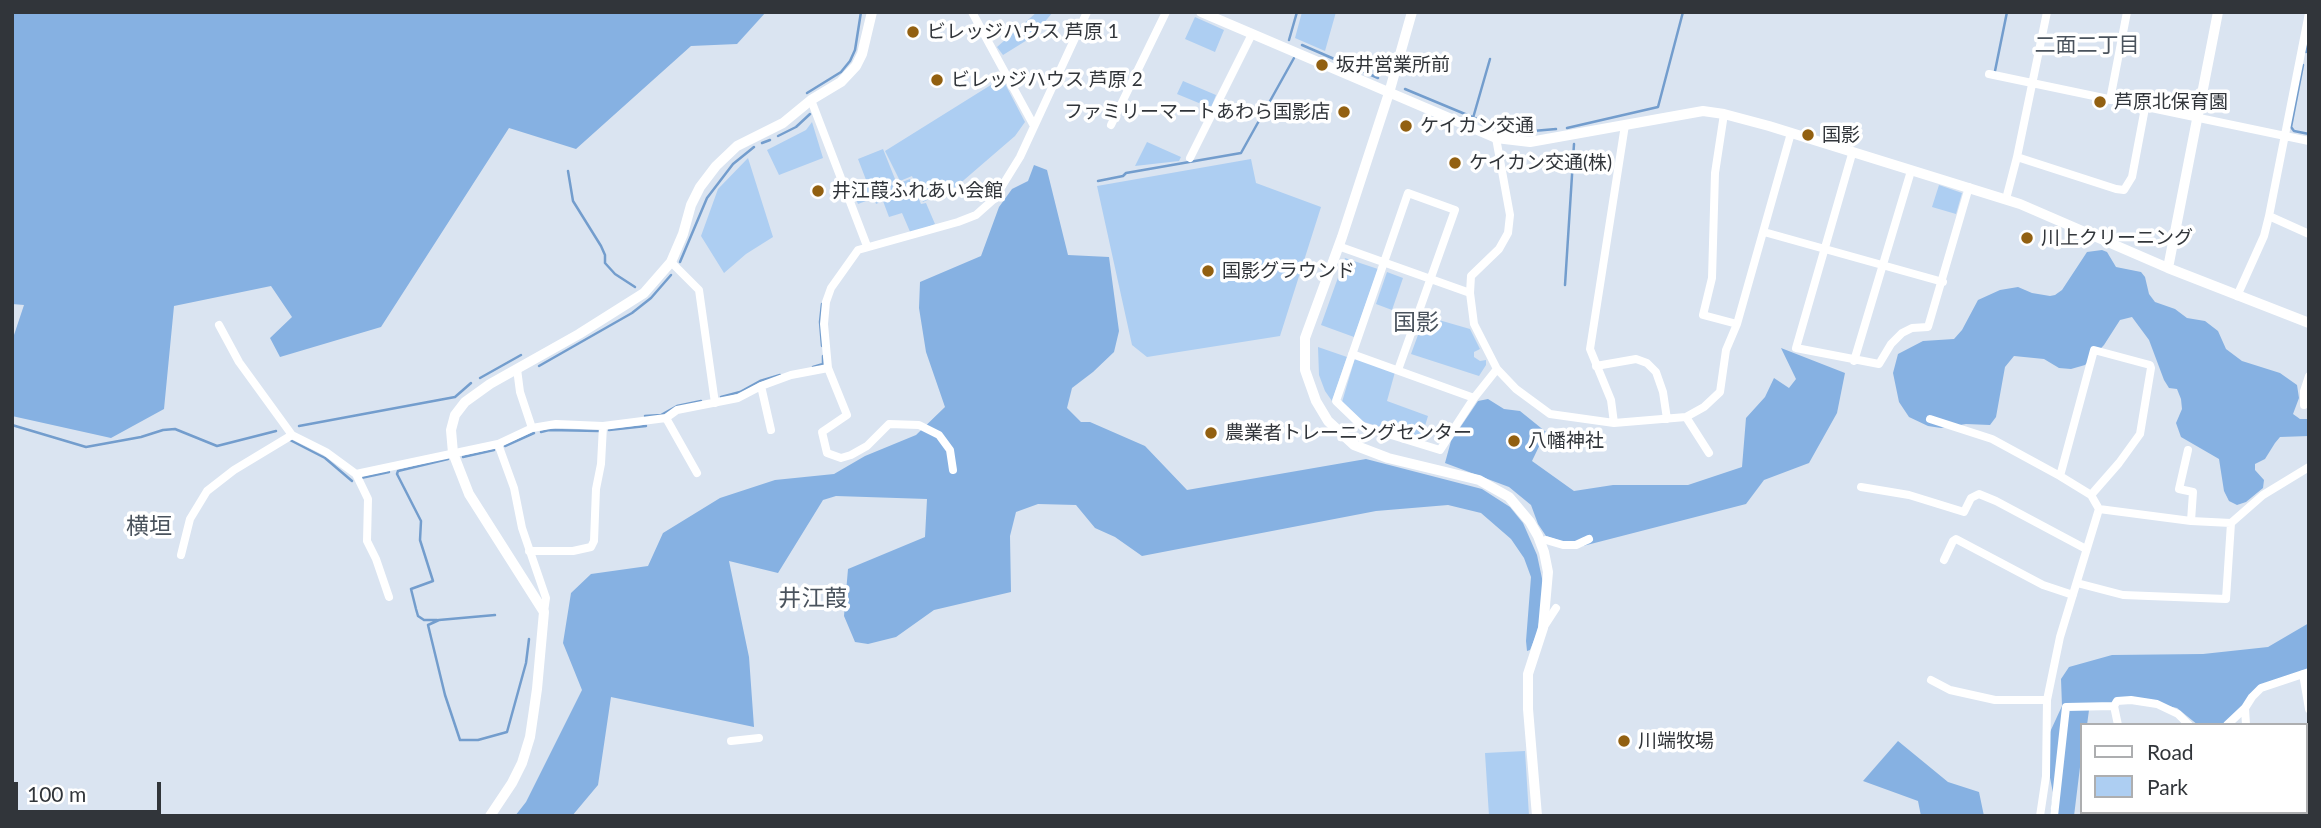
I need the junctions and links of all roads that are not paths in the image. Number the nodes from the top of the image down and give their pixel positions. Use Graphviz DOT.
graph roads {
  1 [pos="872,12"];
  2 [pos="972,12"];
  3 [pos="1087,12"];
  4 [pos="1166,12"];
  5 [pos="1201,12"];
  6 [pos="1412,12"];
  7 [pos="2047,12"];
  8 [pos="2127,12"];
  9 [pos="2218,12"];
  10 [pos="2309,13"];
  11 [pos="1252,34"];
  12 [pos="2305,56"];
  13 [pos="1989,75"];
  14 [pos="2032,83"];
  15 [pos="1389,93"];
  16 [pos="811,100"];
  17 [pos="2110,100"];
  18 [pos="2145,108"];
  19 [pos="1724,114"];
  20 [pos="2196,118"];
  21 [pos="1033,124"];
  22 [pos="1111,125"];
  23 [pos="1625,125"];
  24 [pos="1791,133"];
  25 [pos="2283,135"];
  26 [pos="1496,138"];
  27 [pos="2309,141"];
  28 [pos="1852,154"];
  29 [pos="2017,157"];
  30 [pos="1191,158"];
  31 [pos="1911,171"];
  32 [pos="1969,187"];
  33 [pos="2006,199"];
  34 [pos="2269,216"];
  35 [pos="1764,232"];
  36 [pos="2309,234"];
  37 [pos="866,246"];
  38 [pos="1338,246"];
  39 [pos="1824,249"];
  40 [pos="671,262"];
  41 [pos="1384,263"];
  42 [pos="1882,265"];
  43 [pos="2168,268"];
  44 [pos="1430,279"];
  45 [pos="1942,282"];
  46 [pos="1470,293"];
  47 [pos="2236,296"];
  48 [pos="2309,323"];
  49 [pos="1737,324"];
  50 [pos="219,325"];
  51 [pos="1353,354"];
  52 [pos="1854,361"];
  53 [pos="1596,366"];
  54 [pos="828,368"];
  55 [pos="517,369"];
  56 [pos="1497,369"];
  57 [pos="1398,370"];
  58 [pos="2309,376"];
  59 [pos="761,386"];
  60 [pos="1474,398"];
  61 [pos="715,403"];
  62 [pos="2304,405"];
  63 [pos="666,418"];
  64 [pos="1686,418"];
  65 [pos="1667,419"];
  66 [pos="1930,419"];
  67 [pos="1614,423"];
  68 [pos="603,426"];
  69 [pos="532,428"];
  70 [pos="771,430"];
  71 [pos="292,435"];
  72 [pos="498,444"];
  73 [pos="2188,450"];
  74 [pos="453,453"];
  75 [pos="1709,453"];
  76 [pos="2309,467"];
  77 [pos="953,470"];
  78 [pos="697,473"];
  79 [pos="356,474"];
  80 [pos="2060,476"];
  81 [pos="1861,487"];
  82 [pos="2091,495"];
  83 [pos="2099,509"];
  84 [pos="2190,521"];
  85 [pos="2231,523"];
  86 [pos="1589,539"];
  87 [pos="1546,540"];
  88 [pos="2087,548"];
  89 [pos="530,551"];
  90 [pos="181,555"];
  91 [pos="1944,560"];
  92 [pos="2077,583"];
  93 [pos="2073,595"];
  94 [pos="389,597"];
  95 [pos="1556,608"];
  96 [pos="544,612"];
  97 [pos="1543,628"];
  98 [pos="2306,673"];
  99 [pos="1931,680"];
  100 [pos="2047,700"];
  101 [pos="2114,706"];
  102 [pos="2245,708"];
  103 [pos="2309,709"];
  104 [pos="2118,723"];
  105 [pos="2187,723"];
  106 [pos="2229,723"];
  107 [pos="2246,723"];
  108 [pos="759,738"];
  109 [pos="731,741"];
  110 [pos="490,816"];
  111 [pos="1537,816"];
  112 [pos="2040,816"];
  113 [pos="2054,816"];
  1 -- 16 [label="street"];
  2 -- 21 [label="street"];
  3 -- 21 [label="street"];
  4 -- 22 [label="street"];
  5 -- 11 [label="street"];
  6 -- 15 [label="street"];
  7 -- 14 [label="street"];
  8 -- 17 [label="street"];
  9 -- 20 [label="street"];
  10 -- 12 [label="street"];
  11 -- 15 [label="street"];
  11 -- 30 [label="street"];
  12 -- 25 [label="street"];
  13 -- 14 [label="street"];
  14 -- 17 [label="street"];
  14 -- 29 [label="street"];
  15 -- 26 [label="street"];
  15 -- 38 [label="street"];
  16 -- 37 [label="street"];
  16 -- 40 [label="street"];
  17 -- 18 [label="street"];
  18 -- 20 [label="street"];
  18 -- 29 [label="street"];
  19 -- 23 [label="street"];
  19 -- 24 [label="street"];
  19 -- 49 [label="street"];
  20 -- 25 [label="street"];
  20 -- 43 [label="street"];
  21 -- 37 [label="street"];
  23 -- 26 [label="street"];
  23 -- 53 [label="street"];
  24 -- 28 [label="street"];
  24 -- 35 [label="street"];
  25 -- 27 [label="street"];
  25 -- 34 [label="street"];
  26 -- 46 [label="street"];
  28 -- 31 [label="street"];
  28 -- 39 [label="street"];
  29 -- 33 [label="street"];
  31 -- 32 [label="street"];
  31 -- 42 [label="street"];
  32 -- 33 [label="street"];
  32 -- 45 [label="street"];
  33 -- 43 [label="street"];
  34 -- 36 [label="street"];
  34 -- 47 [label="street"];
  35 -- 39 [label="street"];
  35 -- 49 [label="street"];
  37 -- 54 [label="street"];
  38 -- 41 [label="street"];
  38 -- 97 [label="street"];
  39 -- 42 [label="street"];
  39 -- 52 [label="street"];
  40 -- 55 [label="street"];
  40 -- 61 [label="street"];
  41 -- 44 [label="street"];
  41 -- 44 [label="street"];
  41 -- 51 [label="street"];
  42 -- 45 [label="street"];
  42 -- 52 [label="street"];
  43 -- 47 [label="street"];
  44 -- 46 [label="street"];
  44 -- 57 [label="street"];
  45 -- 52 [label="street"];
  46 -- 56 [label="street"];
  47 -- 48 [label="street"];
  49 -- 64 [label="street"];
  50 -- 71 [label="street"];
  51 -- 57 [label="street"];
  51 -- 60 [label="street"];
  53 -- 65 [label="street"];
  53 -- 67 [label="street"];
  54 -- 59 [label="street"];
  54 -- 77 [label="street"];
  55 -- 69 [label="street"];
  55 -- 74 [label="street"];
  56 -- 60 [label="street"];
  56 -- 67 [label="street"];
  57 -- 60 [label="street"];
  58 -- 62 [label="street"];
  59 -- 61 [label="street"];
  59 -- 70 [label="street"];
  61 -- 63 [label="street"];
  63 -- 68 [label="street"];
  63 -- 78 [label="street"];
  64 -- 65 [label="street"];
  64 -- 75 [label="street"];
  65 -- 67 [label="street"];
  66 -- 80 [label="street"];
  68 -- 69 [label="street"];
  68 -- 89 [label="street"];
  69 -- 72 [label="street"];
  71 -- 79 [label="street"];
  71 -- 90 [label="street"];
  72 -- 74 [label="street"];
  72 -- 89 [label="street"];
  73 -- 84 [label="street"];
  74 -- 79 [label="street"];
  74 -- 96 [label="street"];
  76 -- 85 [label="street"];
  79 -- 94 [label="street"];
  80 -- 82 [label="street"];
  80 -- 82 [label="street"];
  81 -- 88 [label="street"];
  82 -- 83 [label="street"];
  83 -- 84 [label="street"];
  83 -- 88 [label="street"];
  84 -- 85 [label="street"];
  85 -- 92 [label="street"];
  86 -- 87 [label="street"];
  88 -- 92 [label="street"];
  89 -- 96 [label="street"];
  91 -- 93 [label="street"];
  92 -- 93 [label="street"];
  93 -- 100 [label="street"];
  95 -- 97 [label="street"];
  96 -- 110 [label="street"];
  97 -- 111 [label="street"];
  98 -- 102 [label="street"];
  98 -- 103 [label="street"];
  99 -- 100 [label="street"];
  100 -- 112 [label="street"];
  101 -- 104 [label="street"];
  101 -- 105 [label="street"];
  101 -- 113 [label="street"];
  102 -- 106 [label="street"];
  102 -- 107 [label="street"];
  108 -- 109 [label="street"];
}
